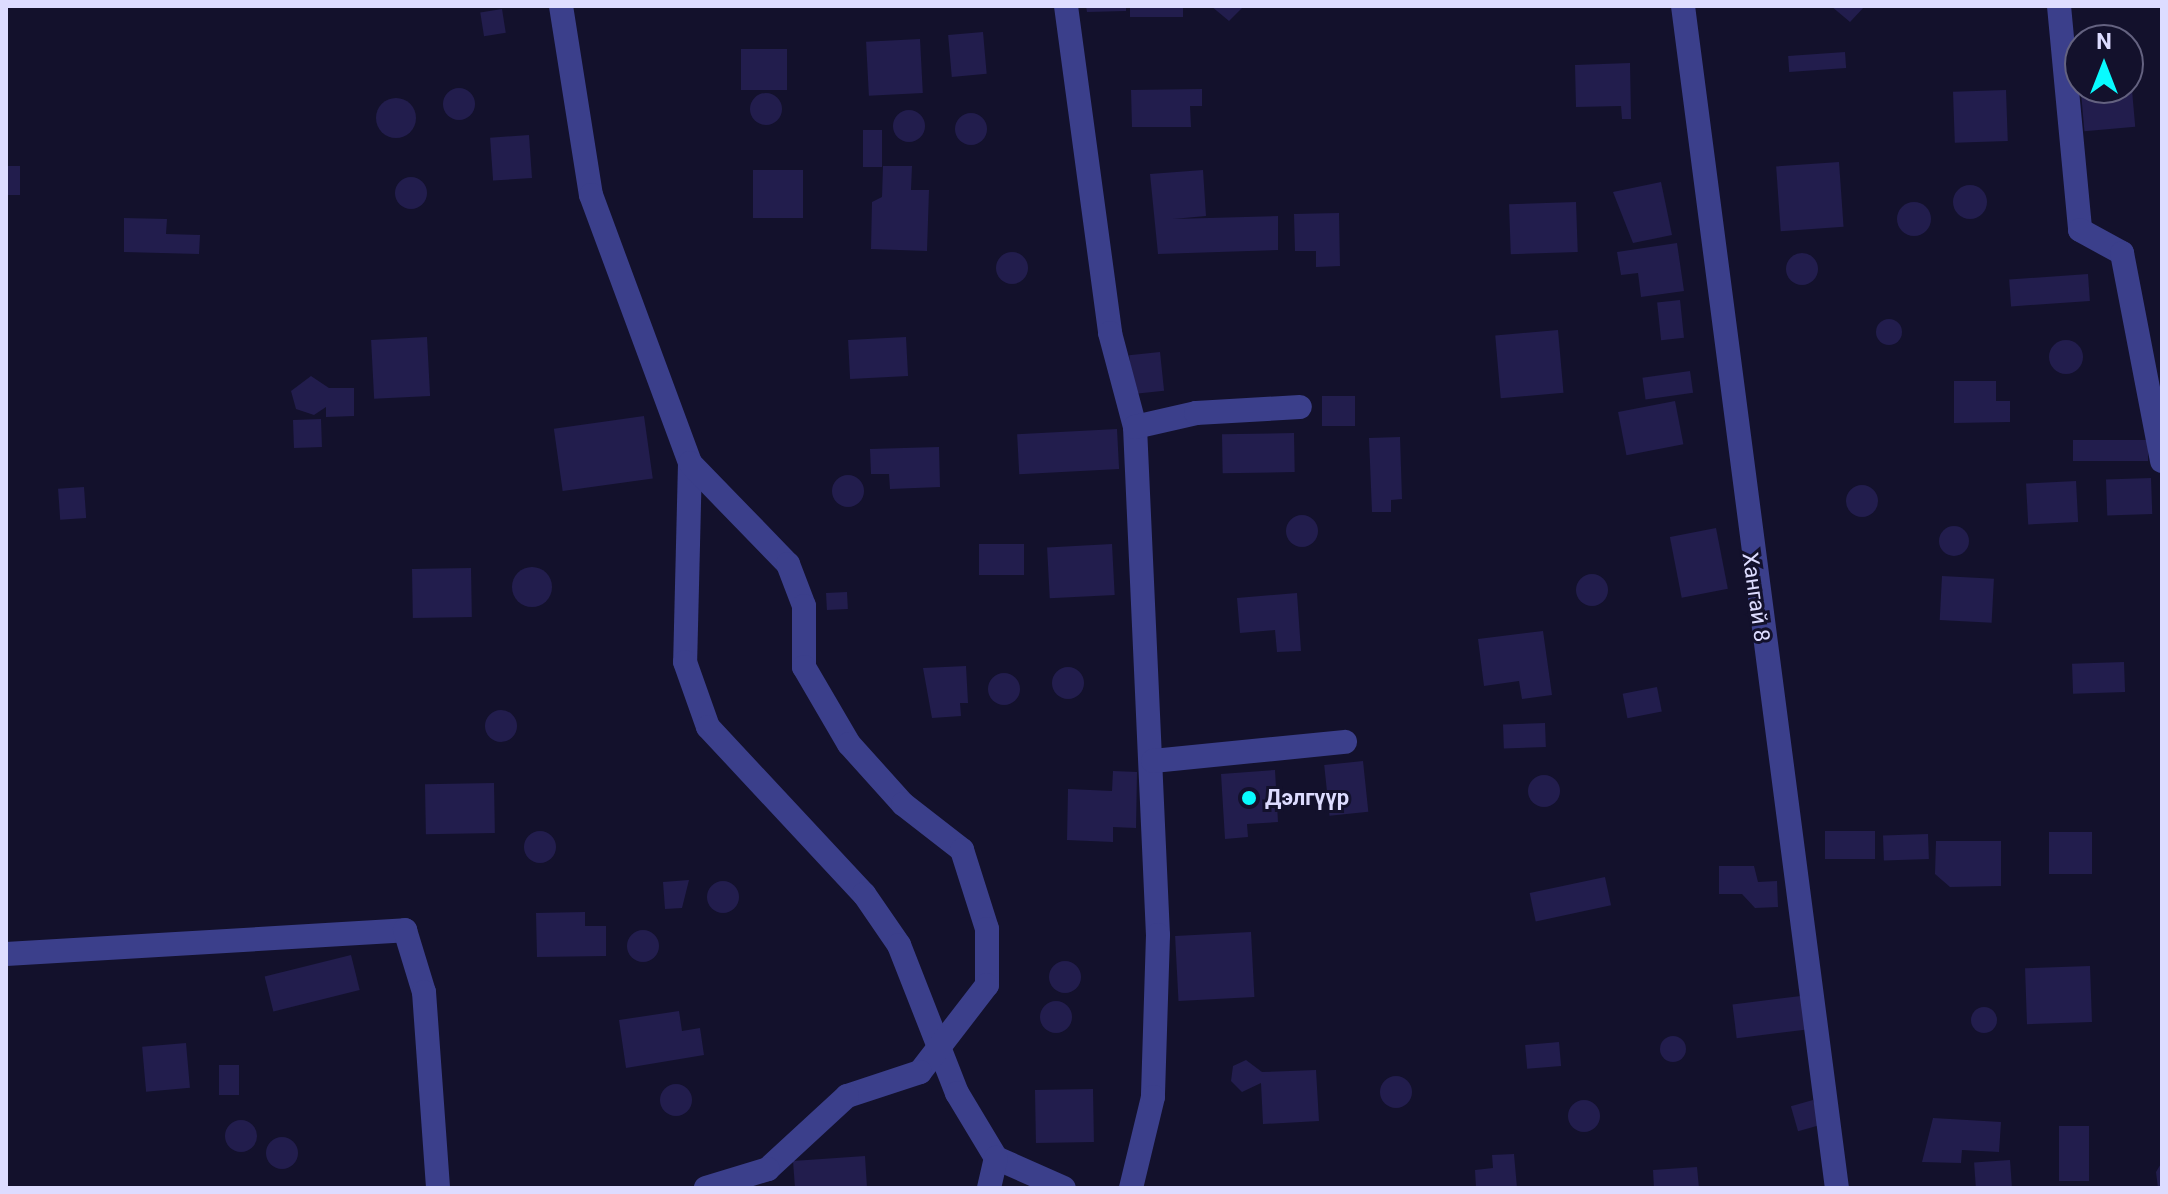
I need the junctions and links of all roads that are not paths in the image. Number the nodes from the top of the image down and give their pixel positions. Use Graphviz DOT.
graph roads {
  1 [pos="561,6"];
  2 [pos="1066,6"];
  3 [pos="1683,6"];
  4 [pos="2059,6"];
  5 [pos="1300,407"];
  6 [pos="1135,427"];
  7 [pos="2162,461"];
  8 [pos="690,463"];
  9 [pos="1345,742"];
  10 [pos="1153,761"];
  11 [pos="6,954"];
  12 [pos="939,1046"];
  13 [pos="996,1158"];
  14 [pos="438,1188"];
  15 [pos="706,1188"];
  16 [pos="989,1188"];
  17 [pos="1064,1188"];
  18 [pos="1131,1188"];
  19 [pos="1837,1188"];
  1 -- 8 [label="street"];
  2 -- 6 [label="street"];
  3 -- 19 [label="street, Хангай 8"];
  4 -- 7 [label="street"];
  5 -- 6 [label="street"];
  6 -- 10 [label="street"];
  8 -- 12 [label="street"];
  8 -- 12 [label="street"];
  9 -- 10 [label="street"];
  10 -- 18 [label="street"];
  11 -- 14 [label="street"];
  12 -- 13 [label="street"];
  12 -- 15 [label="street"];
  13 -- 16 [label="street"];
  13 -- 17 [label="street"];
}
